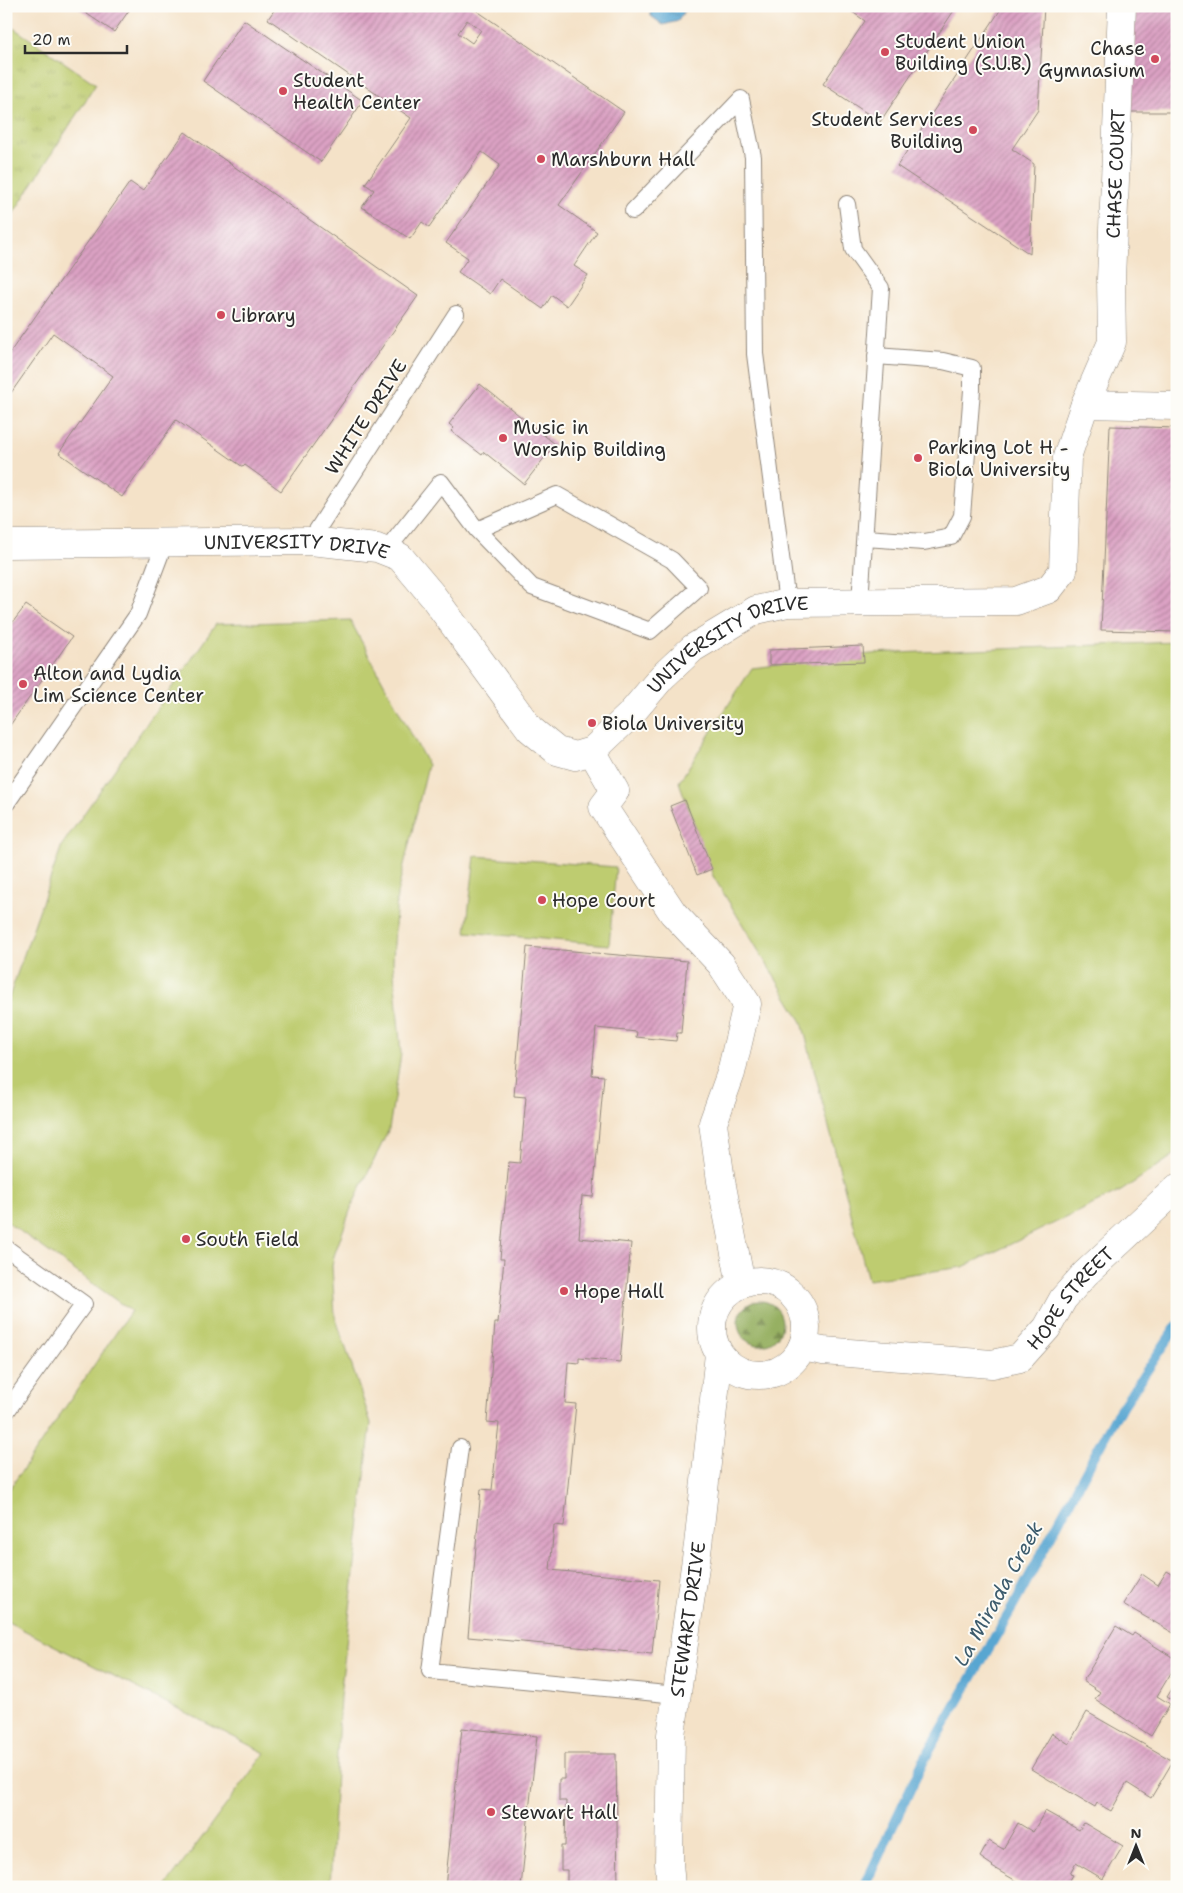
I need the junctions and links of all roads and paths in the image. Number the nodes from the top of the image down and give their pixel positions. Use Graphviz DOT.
graph roads {
  1 [pos="1122,6"];
  2 [pos="846,204"];
  3 [pos="632,211"];
  4 [pos="456,314"];
  5 [pos="1112,342"];
  6 [pos="876,356"];
  7 [pos="1085,404"];
  8 [pos="1177,406"];
  9 [pos="477,530"];
  10 [pos="866,538"];
  11 [pos="310,541"];
  12 [pos="165,542"];
  13 [pos="6,544"];
  14 [pos="386,551"];
  15 [pos="860,602"];
  16 [pos="787,603"];
  17 [pos="592,751"];
  18 [pos="6,804"];
  19 [pos="1177,1188"];
  20 [pos="6,1248"];
  21 [pos="741,1284"];
  22 [pos="813,1349"];
  23 [pos="719,1354"];
  24 [pos="6,1412"];
  25 [pos="460,1448"];
  26 [pos="677,1695"];
  27 [pos="671,1887"];
  1 -- 5 [label="street, CHASE COURT"];
  2 -- 6 [label="lane"];
  3 -- 16 [label="lane"];
  4 -- 11 [label="lane, WHITE DRIVE"];
  5 -- 7 [label="street, UNIVERSITY DRIVE"];
  6 -- 10 [label="lane"];
  6 -- 10 [label="lane"];
  7 -- 8 [label="street"];
  7 -- 15 [label="street, UNIVERSITY DRIVE"];
  9 -- 9 [label="lane"];
  9 -- 14 [label="lane"];
  10 -- 15 [label="lane"];
  11 -- 12 [label="street, UNIVERSITY DRIVE"];
  11 -- 14 [label="street, UNIVERSITY DRIVE"];
  12 -- 13 [label="street, UNIVERSITY DRIVE"];
  12 -- 18 [label="lane"];
  14 -- 17 [label="street, UNIVERSITY DRIVE"];
  15 -- 16 [label="street, UNIVERSITY DRIVE"];
  16 -- 17 [label="street, UNIVERSITY DRIVE"];
  17 -- 21 [label="street"];
  19 -- 22 [label="street, HOPE STREET"];
  20 -- 24 [label="lane"];
  21 -- 22 [label="street"];
  21 -- 23 [label="street"];
  22 -- 23 [label="street"];
  23 -- 26 [label="street, STEWART DRIVE"];
  25 -- 26 [label="lane"];
  26 -- 27 [label="street, STEWART DRIVE"];
}
